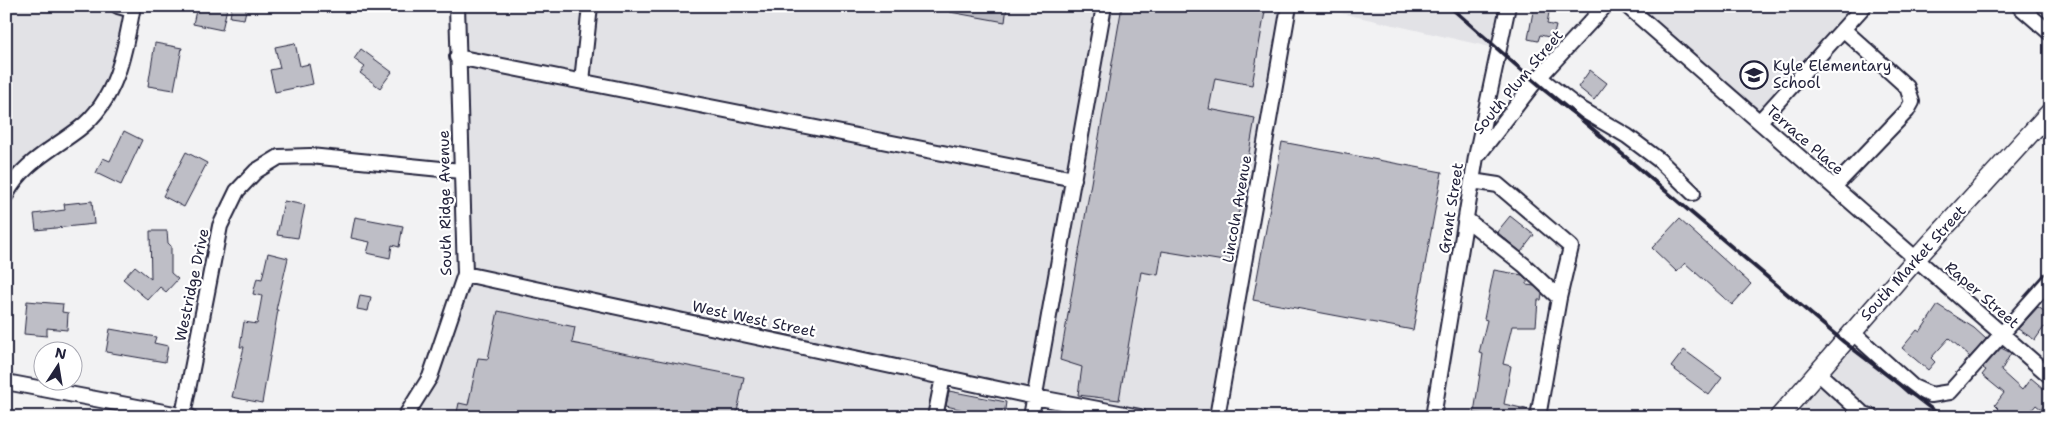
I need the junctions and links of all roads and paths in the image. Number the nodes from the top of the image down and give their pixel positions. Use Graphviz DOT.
graph roads {
  1 [pos="118,6"];
  2 [pos="457,6"];
  3 [pos="590,6"];
  4 [pos="1104,6"];
  5 [pos="1289,6"];
  6 [pos="1508,6"];
  7 [pos="1605,6"];
  8 [pos="1627,6"];
  9 [pos="1864,6"];
  10 [pos="2019,6"];
  11 [pos="133,8"];
  12 [pos="1843,29"];
  13 [pos="2050,33"];
  14 [pos="457,57"];
  15 [pos="1539,77"];
  16 [pos="582,81"];
  17 [pos="2050,112"];
  18 [pos="1760,121"];
  19 [pos="1476,157"];
  20 [pos="461,171"];
  21 [pos="1074,178"];
  22 [pos="1472,181"];
  23 [pos="1834,187"];
  24 [pos="1693,193"];
  25 [pos="6,195"];
  26 [pos="1466,219"];
  27 [pos="1916,259"];
  28 [pos="465,274"];
  29 [pos="2050,280"];
  30 [pos="1559,298"];
  31 [pos="1852,332"];
  32 [pos="2002,334"];
  33 [pos="1817,372"];
  34 [pos="2050,376"];
  35 [pos="943,377"];
  36 [pos="6,382"];
  37 [pos="1035,397"];
  38 [pos="1118,415"];
  39 [pos="187,416"];
  40 [pos="1864,416"];
  41 [pos="405,417"];
  42 [pos="935,417"];
  43 [pos="1031,417"];
  44 [pos="1140,417"];
  45 [pos="1217,417"];
  46 [pos="1433,417"];
  47 [pos="1538,417"];
  48 [pos="1779,417"];
  1 -- 11 [label="street"];
  2 -- 14 [label="street, South Ridge Avenue"];
  3 -- 16 [label="street"];
  4 -- 21 [label="street"];
  5 -- 45 [label="street, Lincoln Avenue"];
  6 -- 19 [label="street, Grant Street"];
  7 -- 15 [label="street, South Plum Street"];
  8 -- 18 [label="street, Terrace Place"];
  9 -- 12 [label="street"];
  10 -- 13 [label="street"];
  11 -- 25 [label="street"];
  12 -- 18 [label="street"];
  12 -- 23 [label="street"];
  14 -- 16 [label="street"];
  14 -- 20 [label="street, South Ridge Avenue"];
  15 -- 19 [label="street, South Plum Street"];
  15 -- 24 [label="street"];
  16 -- 21 [label="street"];
  17 -- 27 [label="main road, South Market Street"];
  18 -- 23 [label="street, Terrace Place"];
  19 -- 22 [label="street, Grant Street"];
  20 -- 28 [label="street, South Ridge Avenue"];
  20 -- 39 [label="street, Westridge Drive"];
  21 -- 37 [label="street"];
  22 -- 26 [label="street, Grant Street"];
  22 -- 30 [label="street"];
  23 -- 27 [label="street, Terrace Place"];
  26 -- 30 [label="street"];
  26 -- 46 [label="street, Grant Street"];
  27 -- 31 [label="main road, South Market Street"];
  27 -- 32 [label="street, Raper Street"];
  28 -- 35 [label="street, West West Street"];
  28 -- 41 [label="street, South Ridge Avenue"];
  29 -- 32 [label="street"];
  30 -- 47 [label="street"];
  31 -- 32 [label="street"];
  31 -- 33 [label="main road, South Market Street"];
  32 -- 34 [label="street, Raper Street"];
  33 -- 40 [label="street"];
  33 -- 48 [label="main road, South Market Street"];
  35 -- 37 [label="street, West West Street"];
  35 -- 42 [label="street"];
  36 -- 39 [label="street, Westridge Drive"];
  37 -- 38 [label="street, West West Street"];
  37 -- 43 [label="street"];
  38 -- 44 [label="street, West West Street"];
}
